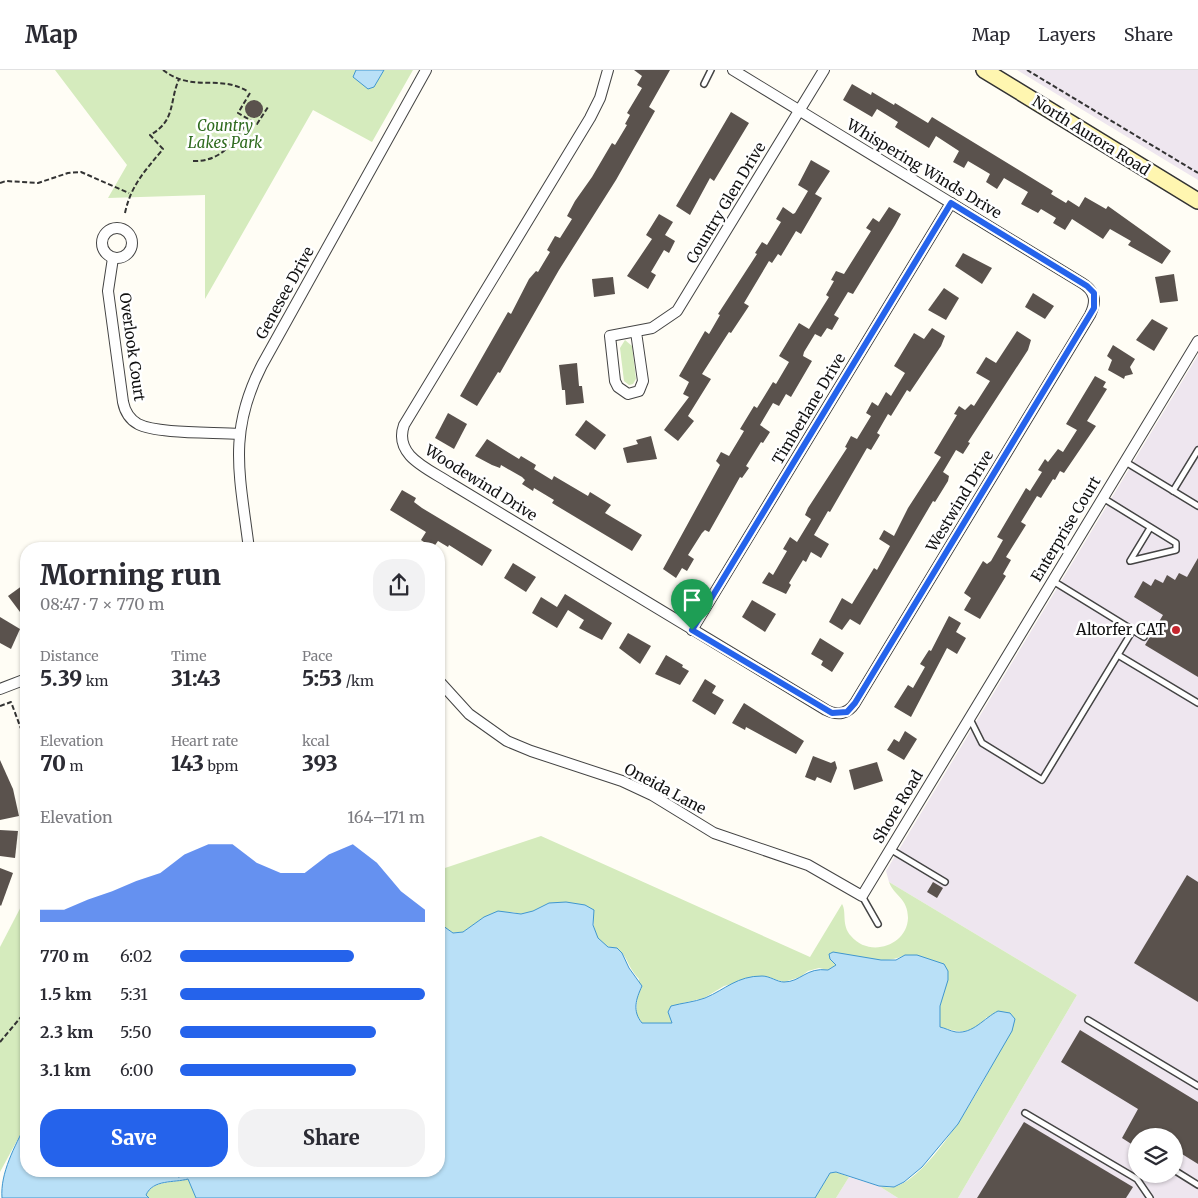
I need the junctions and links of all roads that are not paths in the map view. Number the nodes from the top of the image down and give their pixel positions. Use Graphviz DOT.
graph roads {
  1 [pos="426,70"];
  2 [pos="608,70"];
  3 [pos="711,70"];
  4 [pos="733,70"];
  5 [pos="824,70"];
  6 [pos="984,70"];
  7 [pos="704,84"];
  8 [pos="799,111"];
  9 [pos="1198,201"];
  10 [pos="951,203"];
  11 [pos="113,258"];
  12 [pos="1095,298"];
  13 [pos="636,332"];
  14 [pos="1198,342"];
  15 [pos="239,434"];
  16 [pos="1198,450"];
  17 [pos="1124,461"];
  18 [pos="1173,491"];
  19 [pos="1102,497"];
  20 [pos="1198,506"];
  21 [pos="1150,528"];
  22 [pos="248,542"];
  23 [pos="1052,581"];
  24 [pos="692,630"];
  25 [pos="1133,630"];
  26 [pos="1144,637"];
  27 [pos="1118,655"];
  28 [pos="20,681"];
  29 [pos="445,688"];
  30 [pos="0,689"];
  31 [pos="1198,703"];
  32 [pos="841,714"];
  33 [pos="970,718"];
  34 [pos="960,734"];
  35 [pos="890,849"];
  36 [pos="945,882"];
  37 [pos="862,896"];
  38 [pos="878,924"];
  39 [pos="1088,1020"];
  40 [pos="1198,1086"];
  41 [pos="1025,1113"];
  42 [pos="1183,1176"];
  43 [pos="1198,1185"];
  44 [pos="1150,1198"];
  1 -- 15 [label="street, Genesee Drive"];
  2 -- 24 [label="street, Woodewind Drive"];
  3 -- 7 [label="lane"];
  4 -- 8 [label="street, Whispering Winds Drive"];
  5 -- 8 [label="street, Country Glen Drive"];
  6 -- 9 [label="main road, North Aurora Road"];
  8 -- 10 [label="street, Whispering Winds Drive"];
  8 -- 13 [label="street, Country Glen Drive"];
  10 -- 12 [label="street, Whispering Winds Drive"];
  10 -- 24 [label="street, Timberlane Drive"];
  11 -- 15 [label="street, Overlook Court"];
  12 -- 32 [label="street, Westwind Drive"];
  13 -- 13 [label="street, Country Glen Drive"];
  14 -- 17 [label="street, Enterprise Court"];
  15 -- 22 [label="street, Genesee Drive"];
  16 -- 18 [label="lane"];
  17 -- 18 [label="lane"];
  17 -- 19 [label="street, Enterprise Court"];
  18 -- 20 [label="lane"];
  19 -- 21 [label="lane"];
  19 -- 23 [label="street, Enterprise Court"];
  21 -- 21 [label="lane"];
  23 -- 25 [label="lane"];
  23 -- 33 [label="street, Enterprise Court"];
  24 -- 32 [label="street, Woodewind Drive"];
  25 -- 26 [label="lane"];
  25 -- 27 [label="lane"];
  27 -- 31 [label="lane"];
  27 -- 33 [label="lane"];
  28 -- 30 [label="street"];
  29 -- 37 [label="street, Oneida Lane"];
  33 -- 34 [label="street, Enterprise Court"];
  34 -- 35 [label="street, Shore Road"];
  35 -- 36 [label="lane"];
  35 -- 37 [label="street, Shore Road"];
  37 -- 38 [label="lane"];
  39 -- 40 [label="lane"];
  41 -- 44 [label="lane"];
  42 -- 43 [label="lane"];
}
